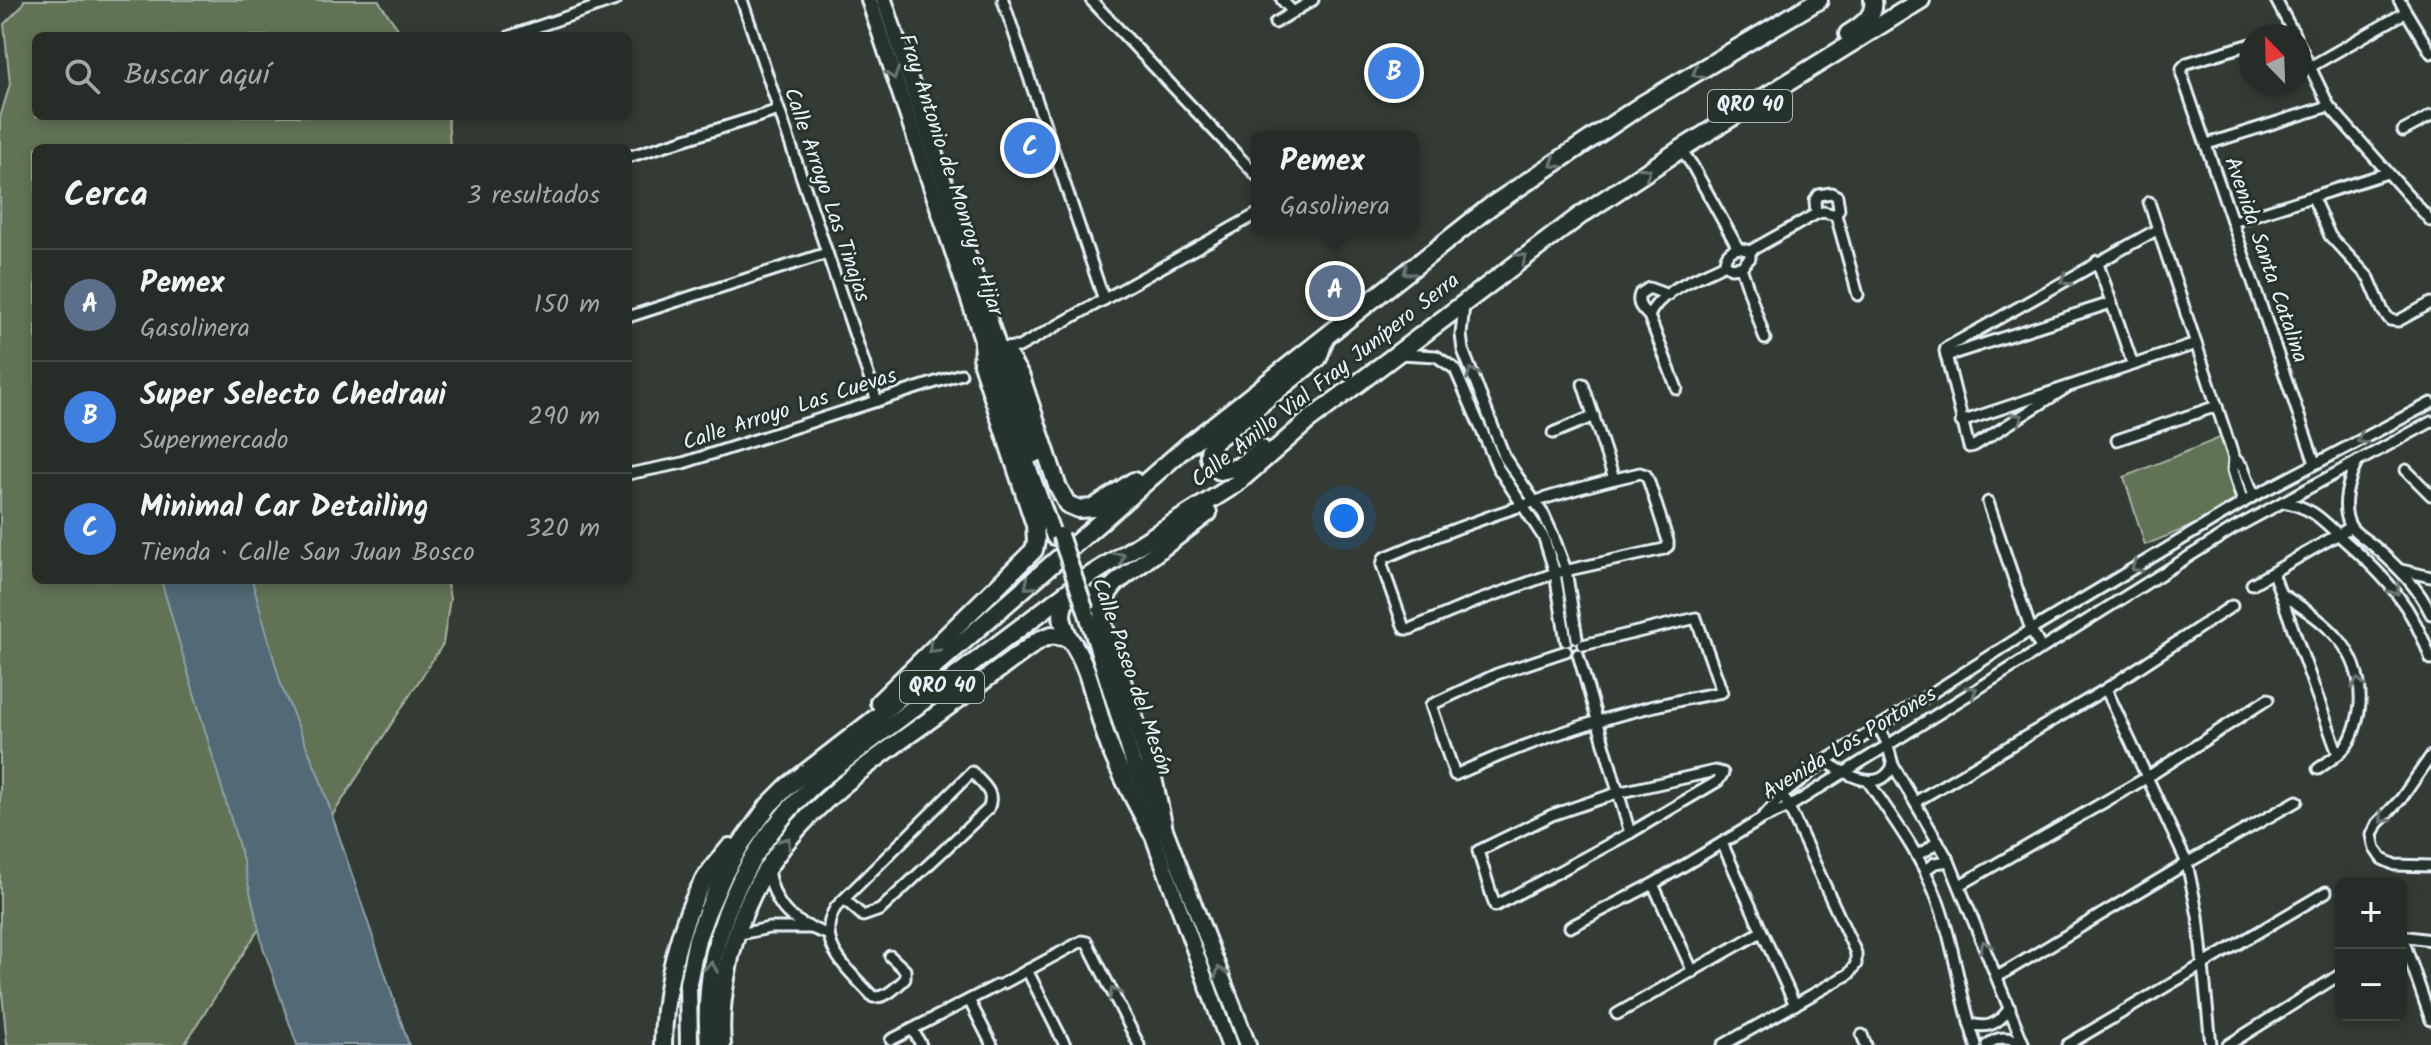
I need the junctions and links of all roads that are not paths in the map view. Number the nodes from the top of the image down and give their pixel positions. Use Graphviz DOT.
graph roads {
  1 [pos="616,0"];
  2 [pos="742,0"];
  3 [pos="869,0"];
  4 [pos="884,0"];
  5 [pos="1003,0"];
  6 [pos="1091,0"];
  7 [pos="1313,0"];
  8 [pos="1819,0"];
  9 [pos="1831,0"];
  10 [pos="1873,0"];
  11 [pos="1921,0"];
  12 [pos="2276,0"];
  13 [pos="2399,0"];
  14 [pos="1283,1"];
  15 [pos="1293,12"];
  16 [pos="2406,12"];
  17 [pos="1275,23"];
  18 [pos="2289,24"];
  19 [pos="522,32"];
  20 [pos="1750,42"];
  21 [pos="2239,48"];
  22 [pos="2431,53"];
  23 [pos="2311,66"];
  24 [pos="2311,69"];
  25 [pos="1778,89"];
  26 [pos="2329,106"];
  27 [pos="779,110"];
  28 [pos="2431,116"];
  29 [pos="2403,131"];
  30 [pos="2207,144"];
  31 [pos="1681,149"];
  32 [pos="632,156"];
  33 [pos="1251,170"];
  34 [pos="2387,173"];
  35 [pos="2313,198"];
  36 [pos="2149,202"];
  37 [pos="1816,214"];
  38 [pos="1836,215"];
  39 [pos="1251,217"];
  40 [pos="2431,221"];
  41 [pos="2232,222"];
  42 [pos="2158,229"];
  43 [pos="1733,246"];
  44 [pos="1750,251"];
  45 [pos="827,253"];
  46 [pos="2097,261"];
  47 [pos="1725,264"];
  48 [pos="1741,267"];
  49 [pos="1668,295"];
  50 [pos="1858,295"];
  51 [pos="1104,300"];
  52 [pos="1464,302"];
  53 [pos="2111,303"];
  54 [pos="2431,303"];
  55 [pos="632,316"];
  56 [pos="1649,316"];
  57 [pos="1325,338"];
  58 [pos="1765,339"];
  59 [pos="983,342"];
  60 [pos="2196,344"];
  61 [pos="1463,350"];
  62 [pos="1396,354"];
  63 [pos="999,356"];
  64 [pos="1946,356"];
  65 [pos="1446,361"];
  66 [pos="2133,365"];
  67 [pos="961,374"];
  68 [pos="1583,384"];
  69 [pos="2066,388"];
  70 [pos="1677,389"];
  71 [pos="877,401"];
  72 [pos="2431,403"];
  73 [pos="2217,406"];
  74 [pos="1594,416"];
  75 [pos="1482,417"];
  76 [pos="1308,421"];
  77 [pos="1961,422"];
  78 [pos="2431,422"];
  79 [pos="1553,433"];
  80 [pos="2117,440"];
  81 [pos="1186,447"];
  82 [pos="2234,458"];
  83 [pos="2358,461"];
  84 [pos="2315,463"];
  85 [pos="2406,470"];
  86 [pos="632,473"];
  87 [pos="1614,479"];
  88 [pos="1236,484"];
  89 [pos="2429,491"];
  90 [pos="2254,496"];
  91 [pos="1535,500"];
  92 [pos="1988,502"];
  93 [pos="2283,502"];
  94 [pos="2243,503"];
  95 [pos="1522,504"];
  96 [pos="2225,514"];
  97 [pos="2351,527"];
  98 [pos="2233,529"];
  99 [pos="2340,536"];
  100 [pos="1566,570"];
  101 [pos="2401,570"];
  102 [pos="1555,573"];
  103 [pos="2273,573"];
  104 [pos="2431,577"];
  105 [pos="2252,584"];
  106 [pos="2281,594"];
  107 [pos="2232,606"];
  108 [pos="1089,611"];
  109 [pos="2431,614"];
  110 [pos="2031,630"];
  111 [pos="1012,636"];
  112 [pos="1069,638"];
  113 [pos="1574,646"];
  114 [pos="2041,648"];
  115 [pos="2431,659"];
  116 [pos="2106,689"];
  117 [pos="2268,699"];
  118 [pos="931,719"];
  119 [pos="1596,720"];
  120 [pos="1879,727"];
  121 [pos="1887,743"];
  122 [pos="829,753"];
  123 [pos="2338,754"];
  124 [pos="2431,756"];
  125 [pos="1825,761"];
  126 [pos="1893,765"];
  127 [pos="2318,769"];
  128 [pos="1843,771"];
  129 [pos="2146,778"];
  130 [pos="1868,781"];
  131 [pos="1617,793"];
  132 [pos="1783,795"];
  133 [pos="2297,801"];
  134 [pos="1915,802"];
  135 [pos="769,805"];
  136 [pos="1789,807"];
  137 [pos="1762,819"];
  138 [pos="1157,828"];
  139 [pos="1630,833"];
  140 [pos="1938,841"];
  141 [pos="1722,843"];
  142 [pos="1916,855"];
  143 [pos="1949,861"];
  144 [pos="2187,863"];
  145 [pos="2431,866"];
  146 [pos="768,867"];
  147 [pos="1925,870"];
  148 [pos="1653,884"];
  149 [pos="1960,885"];
  150 [pos="2326,892"];
  151 [pos="844,899"];
  152 [pos="1570,927"];
  153 [pos="810,928"];
  154 [pos="1761,932"];
  155 [pos="827,934"];
  156 [pos="735,935"];
  157 [pos="2407,937"];
  158 [pos="2431,940"];
  159 [pos="2406,949"];
  160 [pos="890,956"];
  161 [pos="2203,966"];
  162 [pos="1027,970"];
  163 [pos="1693,972"];
  164 [pos="1997,977"];
  165 [pos="2335,978"];
  166 [pos="969,1000"];
  167 [pos="1795,1005"];
  168 [pos="2010,1008"];
  169 [pos="1617,1014"];
  170 [pos="2431,1020"];
  171 [pos="1969,1023"];
  172 [pos="913,1030"];
  173 [pos="1862,1035"];
  174 [pos="884,1043"];
  175 [pos="2023,1044"];
  176 [pos="663,1045"];
  177 [pos="689,1045"];
  178 [pos="709,1045"];
  179 [pos="722,1045"];
  180 [pos="921,1045"];
  181 [pos="992,1045"];
  182 [pos="1065,1045"];
  183 [pos="1139,1045"];
  184 [pos="1229,1045"];
  185 [pos="1248,1045"];
  186 [pos="1723,1045"];
  187 [pos="1866,1045"];
  188 [pos="1976,1045"];
  189 [pos="1987,1045"];
  190 [pos="2067,1045"];
  191 [pos="2211,1045"];
  192 [pos="2228,1045"];
  1 -- 19 [label="street"];
  2 -- 27 [label="street, Calle Arroyo Las Tinajas"];
  3 -- 59 [label="main road, Fray Antonio de Monroy e Hijar, one-way"];
  4 -- 63 [label="main road, Fray Antonio de Monroy e Hijar"];
  5 -- 51 [label="street"];
  6 -- 33 [label="street"];
  7 -- 15 [label="street"];
  8 -- 20 [label="highway, Calle Anillo Vial Fray Junípero Serra / QRO 40"];
  9 -- 20 [label="highway"];
  10 -- 25 [label="highway"];
  11 -- 25 [label="highway, Calle Anillo Vial Fray Junípero Serra / QRO 40"];
  12 -- 18 [label="street"];
  13 -- 16 [label="street"];
  14 -- 15 [label="street"];
  15 -- 17 [label="street"];
  16 -- 22 [label="street"];
  16 -- 23 [label="street"];
  20 -- 57 [label="highway, Calle Anillo Vial Fray Junípero Serra / QRO 40, one-way"];
  21 -- 30 [label="street, Avenida Santa Catalina"];
  24 -- 26 [label="street"];
  25 -- 31 [label="highway, Calle Anillo Vial Fray Junípero Serra / QRO 40"];
  26 -- 30 [label="street"];
  26 -- 34 [label="street"];
  27 -- 32 [label="street"];
  27 -- 45 [label="street, Calle Arroyo Las Tinajas"];
  28 -- 29 [label="street"];
  30 -- 41 [label="street, Avenida Santa Catalina"];
  31 -- 43 [label="street"];
  52 -- 31 [label="highway, Calle Anillo Vial Fray Junípero Serra / QRO 40, one-way"];
  34 -- 35 [label="street"];
  34 -- 40 [label="street"];
  35 -- 41 [label="street"];
  35 -- 54 [label="street"];
  36 -- 42 [label="street"];
  37 -- 38 [label="street"];
  37 -- 38 [label="street"];
  37 -- 44 [label="street"];
  38 -- 50 [label="street"];
  39 -- 51 [label="street"];
  41 -- 84 [label="street, Avenida Santa Catalina"];
  42 -- 46 [label="street"];
  42 -- 60 [label="street"];
  43 -- 44 [label="street"];
  43 -- 47 [label="street"];
  44 -- 48 [label="street"];
  45 -- 55 [label="street"];
  45 -- 71 [label="street, Calle Arroyo Las Tinajas"];
  46 -- 53 [label="street"];
  46 -- 64 [label="street, one-way"];
  47 -- 48 [label="street"];
  47 -- 49 [label="street"];
  48 -- 58 [label="street"];
  49 -- 56 [label="street"];
  49 -- 56 [label="street"];
  51 -- 63 [label="street"];
  52 -- 61 [label="street"];
  52 -- 62 [label="highway, Calle Anillo Vial Fray Junípero Serra / QRO 40"];
  53 -- 64 [label="street"];
  53 -- 66 [label="street"];
  56 -- 70 [label="street"];
  57 -- 76 [label="highway"];
  57 -- 81 [label="highway, Calle Anillo Vial Fray Junípero Serra / QRO 40"];
  59 -- 63 [label="main road, Fray Antonio de Monroy e Hijar"];
  59 -- 122 [label="highway, one-way"];
  60 -- 66 [label="street"];
  60 -- 73 [label="street"];
  61 -- 65 [label="street"];
  75 -- 61 [label="street, one-way"];
  62 -- 65 [label="street"];
  62 -- 76 [label="highway, Calle Anillo Vial Fray Junípero Serra / QRO 40"];
  63 -- 81 [label="highway"];
  63 -- 108 [label="main road, Calle Paseo del Mesón"];
  64 -- 77 [label="street"];
  65 -- 75 [label="street"];
  66 -- 69 [label="street"];
  67 -- 71 [label="street, Calle Arroyo Las Cuevas"];
  68 -- 74 [label="street"];
  69 -- 77 [label="street"];
  77 -- 69 [label="street, one-way"];
  71 -- 86 [label="street, Calle Arroyo Las Cuevas"];
  72 -- 84 [label="street, Avenida Los Portones, one-way"];
  73 -- 80 [label="street"];
  73 -- 82 [label="street"];
  74 -- 79 [label="street"];
  74 -- 87 [label="street"];
  75 -- 91 [label="street"];
  75 -- 95 [label="street"];
  76 -- 88 [label="highway, Calle Anillo Vial Fray Junípero Serra / QRO 40"];
  78 -- 83 [label="street, Avenida Los Portones"];
  81 -- 122 [label="highway, Calle Anillo Vial Fray Junípero Serra / QRO 40, one-way"];
  82 -- 90 [label="street"];
  82 -- 94 [label="street"];
  83 -- 93 [label="street, Avenida Los Portones"];
  83 -- 97 [label="street"];
  84 -- 90 [label="street, Avenida Los Portones"];
  85 -- 89 [label="street"];
  87 -- 91 [label="street"];
  87 -- 100 [label="street"];
  88 -- 108 [label="highway"];
  111 -- 88 [label="highway, Calle Anillo Vial Fray Junípero Serra / QRO 40, one-way"];
  90 -- 94 [label="street, Avenida Los Portones"];
  91 -- 95 [label="street"];
  91 -- 100 [label="street"];
  92 -- 110 [label="street"];
  93 -- 98 [label="street, Avenida Los Portones"];
  93 -- 99 [label="street"];
  94 -- 96 [label="street, Avenida Los Portones"];
  95 -- 102 [label="street"];
  95 -- 102 [label="street"];
  96 -- 98 [label="street"];
  96 -- 110 [label="street, Avenida Los Portones, one-way"];
  97 -- 99 [label="street"];
  97 -- 101 [label="street"];
  98 -- 114 [label="street, Avenida Los Portones"];
  99 -- 103 [label="street"];
  99 -- 115 [label="street, one-way"];
  100 -- 102 [label="street"];
  100 -- 113 [label="street"];
  101 -- 104 [label="street"];
  101 -- 109 [label="street"];
  102 -- 113 [label="street"];
  103 -- 105 [label="street"];
  103 -- 106 [label="street"];
  106 -- 123 [label="street"];
  123 -- 106 [label="street, one-way"];
  107 -- 116 [label="street"];
  108 -- 112 [label="highway"];
  108 -- 138 [label="highway"];
  110 -- 114 [label="street"];
  110 -- 120 [label="street, Avenida Los Portones"];
  111 -- 118 [label="highway"];
  178 -- 111 [label="highway, Calle Anillo Vial Fray Junípero Serra / QRO 40, one-way"];
  112 -- 118 [label="highway"];
  112 -- 138 [label="highway"];
  113 -- 119 [label="street"];
  113 -- 119 [label="street"];
  113 -- 119 [label="street"];
  121 -- 114 [label="street, Avenida Los Portones, one-way"];
  116 -- 129 [label="street"];
  116 -- 134 [label="street"];
  117 -- 129 [label="street"];
  146 -- 118 [label="highway, one-way"];
  119 -- 131 [label="street"];
  120 -- 121 [label="street"];
  120 -- 125 [label="street, Avenida Los Portones"];
  121 -- 126 [label="street"];
  121 -- 128 [label="street, Avenida Los Portones"];
  122 -- 135 [label="highway, Calle Anillo Vial Fray Junípero Serra / QRO 40"];
  123 -- 127 [label="street"];
  124 -- 145 [label="street, one-way"];
  125 -- 128 [label="street"];
  125 -- 132 [label="street, Avenida Los Portones"];
  126 -- 130 [label="street"];
  126 -- 134 [label="street"];
  128 -- 130 [label="street"];
  128 -- 136 [label="street, Avenida Los Portones"];
  129 -- 144 [label="street"];
  129 -- 149 [label="street"];
  130 -- 142 [label="street"];
  131 -- 139 [label="street"];
  131 -- 139 [label="street"];
  131 -- 139 [label="street"];
  132 -- 136 [label="street"];
  132 -- 137 [label="street, Avenida Los Portones"];
  133 -- 144 [label="street"];
  134 -- 140 [label="street"];
  135 -- 176 [label="highway"];
  135 -- 177 [label="highway, Calle Anillo Vial Fray Junípero Serra / QRO 40"];
  136 -- 137 [label="street, Avenida Los Portones"];
  136 -- 167 [label="street"];
  137 -- 141 [label="street"];
  138 -- 184 [label="main road"];
  185 -- 138 [label="main road, one-way"];
  140 -- 142 [label="street"];
  140 -- 143 [label="street"];
  141 -- 148 [label="street"];
  141 -- 154 [label="street"];
  142 -- 147 [label="street"];
  143 -- 147 [label="street"];
  143 -- 149 [label="street"];
  144 -- 161 [label="street"];
  144 -- 164 [label="street"];
  146 -- 153 [label="street"];
  146 -- 156 [label="highway"];
  147 -- 171 [label="street"];
  148 -- 152 [label="street"];
  148 -- 163 [label="street"];
  164 -- 149 [label="street, one-way"];
  150 -- 161 [label="street"];
  151 -- 151 [label="street"];
  151 -- 155 [label="street"];
  153 -- 155 [label="street"];
  153 -- 156 [label="street"];
  154 -- 163 [label="street"];
  154 -- 167 [label="street"];
  155 -- 160 [label="street"];
  156 -- 179 [label="highway"];
  157 -- 158 [label="street"];
  159 -- 170 [label="street"];
  161 -- 190 [label="street"];
  161 -- 191 [label="street"];
  162 -- 166 [label="street"];
  162 -- 182 [label="street"];
  183 -- 162 [label="street, one-way"];
  163 -- 169 [label="street"];
  164 -- 168 [label="street"];
  165 -- 192 [label="street"];
  166 -- 172 [label="street"];
  166 -- 181 [label="street"];
  167 -- 186 [label="street"];
  168 -- 171 [label="street"];
  168 -- 175 [label="street"];
  171 -- 188 [label="street"];
  172 -- 174 [label="street"];
  172 -- 180 [label="street"];
  173 -- 187 [label="street"];
  175 -- 189 [label="street"];
}
